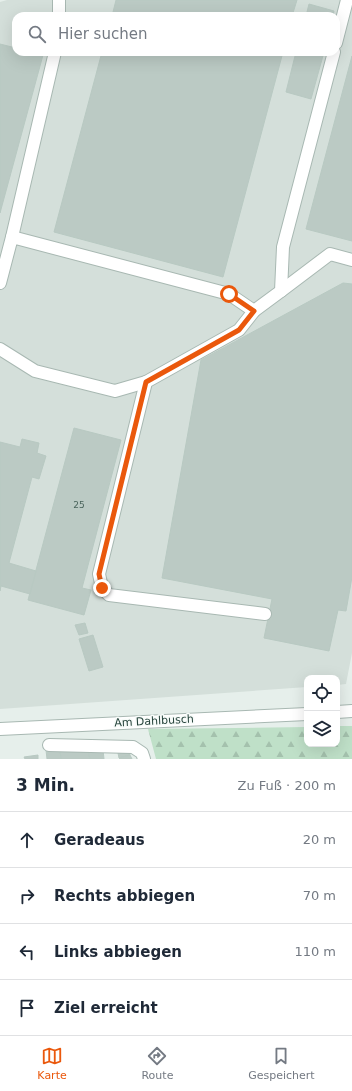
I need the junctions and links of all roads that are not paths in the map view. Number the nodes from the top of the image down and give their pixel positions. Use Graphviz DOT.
graph roads {
  1 [pos="59,0"];
  2 [pos="347,0"];
  3 [pos="59,12"];
  4 [pos="340,27"];
  5 [pos="54,56"];
  6 [pos="333,56"];
  7 [pos="12,237"];
  8 [pos="352,260"];
  9 [pos="0,283"];
  10 [pos="282,291"];
  11 [pos="254,311"];
  12 [pos="0,349"];
  13 [pos="146,382"];
  14 [pos="265,614"];
  15 [pos="352,711"];
  16 [pos="340,712"];
  17 [pos="304,714"];
  18 [pos="0,729"];
  19 [pos="49,745"];
  20 [pos="144,759"];
  1 -- 3 [label="street"];
  2 -- 4 [label="street"];
  5 -- 7 [label="street"];
  6 -- 10 [label="street"];
  7 -- 9 [label="street"];
  7 -- 11 [label="street"];
  8 -- 10 [label="street"];
  10 -- 11 [label="street"];
  11 -- 13 [label="street"];
  12 -- 13 [label="street"];
  13 -- 14 [label="street"];
  15 -- 16 [label="street"];
  17 -- 18 [label="street, Am Dahlbusch"];
  19 -- 20 [label="street"];
}
